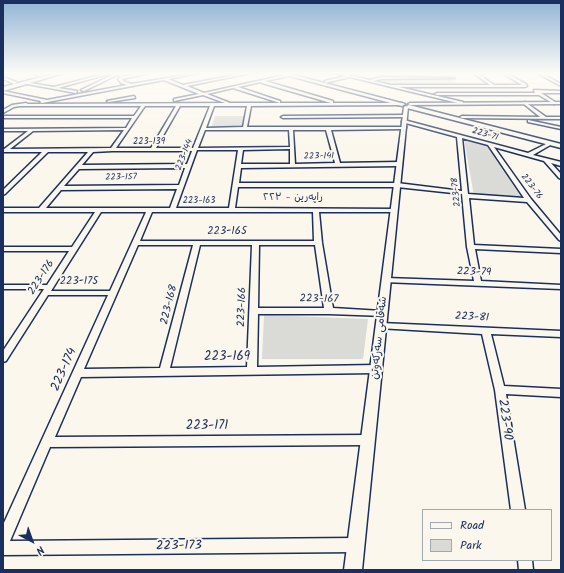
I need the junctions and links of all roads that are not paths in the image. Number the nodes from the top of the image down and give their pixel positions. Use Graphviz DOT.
graph roads {
  1 [pos="45,100"];
  2 [pos="119,100"];
  3 [pos="141,100"];
  4 [pos="184,100"];
  5 [pos="221,100"];
  6 [pos="271,100"];
  7 [pos="326,100"];
  8 [pos="371,100"];
  9 [pos="376,100"];
  10 [pos="448,100"];
  11 [pos="547,100"];
  12 [pos="177,102"];
  13 [pos="462,103"];
  14 [pos="525,103"];
  15 [pos="3,104"];
  16 [pos="233,104"];
  17 [pos="249,104"];
  18 [pos="284,104"];
  19 [pos="341,104"];
  20 [pos="554,104"];
  21 [pos="561,104"];
  22 [pos="21,105"];
  23 [pos="89,105"];
  24 [pos="144,105"];
  25 [pos="155,105"];
  26 [pos="212,105"];
  27 [pos="13,106"];
  28 [pos="407,111"];
  29 [pos="3,112"];
  30 [pos="135,117"];
  31 [pos="283,117"];
  32 [pos="462,117"];
  33 [pos="3,118"];
  34 [pos="518,118"];
  35 [pos="545,118"];
  36 [pos="561,118"];
  37 [pos="328,128"];
  38 [pos="561,128"];
  39 [pos="126,129"];
  40 [pos="203,129"];
  41 [pos="245,129"];
  42 [pos="288,129"];
  43 [pos="3,130"];
  44 [pos="32,130"];
  45 [pos="459,136"];
  46 [pos="489,144"];
  47 [pos="550,144"];
  48 [pos="561,145"];
  49 [pos="292,148"];
  50 [pos="195,149"];
  51 [pos="241,149"];
  52 [pos="47,150"];
  53 [pos="92,150"];
  54 [pos="112,150"];
  55 [pos="153,150"];
  56 [pos="4,152"];
  57 [pos="529,155"];
  58 [pos="545,160"];
  59 [pos="399,164"];
  60 [pos="561,164"];
  61 [pos="338,165"];
  62 [pos="78,166"];
  63 [pos="189,166"];
  64 [pos="239,166"];
  65 [pos="293,166"];
  66 [pos="561,177"];
  67 [pos="236,185"];
  68 [pos="397,185"];
  69 [pos="181,187"];
  70 [pos="60,188"];
  71 [pos="3,194"];
  72 [pos="466,194"];
  73 [pos="529,200"];
  74 [pos="3,210"];
  75 [pos="41,210"];
  76 [pos="99,210"];
  77 [pos="150,210"];
  78 [pos="172,210"];
  79 [pos="232,210"];
  80 [pos="316,210"];
  81 [pos="394,210"];
  82 [pos="561,239"];
  83 [pos="135,243"];
  84 [pos="197,243"];
  85 [pos="318,243"];
  86 [pos="256,244"];
  87 [pos="471,247"];
  88 [pos="6,249"];
  89 [pos="74,249"];
  90 [pos="561,251"];
  91 [pos="3,256"];
  92 [pos="386,280"];
  93 [pos="478,284"];
  94 [pos="3,287"];
  95 [pos="561,287"];
  96 [pos="47,290"];
  97 [pos="113,293"];
  98 [pos="254,311"];
  99 [pos="329,311"];
  100 [pos="382,320"];
  101 [pos="486,331"];
  102 [pos="561,334"];
  103 [pos="3,359"];
  104 [pos="376,369"];
  105 [pos="252,370"];
  106 [pos="164,371"];
  107 [pos="78,373"];
  108 [pos="500,390"];
  109 [pos="561,393"];
  110 [pos="368,440"];
  111 [pos="47,442"];
  112 [pos="518,509"];
  113 [pos="3,540"];
  114 [pos="356,545"];
  115 [pos="3,548"];
  116 [pos="353,570"];
  1 -- 22 [label="street"];
  2 -- 23 [label="street"];
  3 -- 25 [label="street"];
  4 -- 12 [label="street"];
  5 -- 16 [label="street"];
  6 -- 18 [label="street"];
  7 -- 19 [label="street"];
  8 -- 28 [label="main road"];
  9 -- 28 [label="main road"];
  10 -- 13 [label="street"];
  11 -- 20 [label="street"];
  12 -- 25 [label="street"];
  12 -- 26 [label="street"];
  12 -- 55 [label="street"];
  13 -- 14 [label="street"];
  13 -- 28 [label="street"];
  14 -- 20 [label="street"];
  14 -- 35 [label="street"];
  15 -- 27 [label="street"];
  16 -- 17 [label="street"];
  16 -- 26 [label="street"];
  17 -- 18 [label="street"];
  17 -- 41 [label="street"];
  18 -- 19 [label="street"];
  18 -- 31 [label="street"];
  19 -- 28 [label="street"];
  20 -- 21 [label="street"];
  22 -- 23 [label="street"];
  22 -- 27 [label="street"];
  23 -- 24 [label="street"];
  24 -- 25 [label="street"];
  24 -- 30 [label="street"];
  26 -- 40 [label="street, 223-144"];
  27 -- 29 [label="street"];
  28 -- 31 [label="street"];
  28 -- 32 [label="main road"];
  28 -- 37 [label="street"];
  28 -- 45 [label="street, 223-71"];
  28 -- 47 [label="main road"];
  28 -- 59 [label="street, شەقامی سەرکەوتن"];
  30 -- 33 [label="street"];
  30 -- 39 [label="street"];
  31 -- 42 [label="street"];
  32 -- 34 [label="street"];
  32 -- 48 [label="main road"];
  34 -- 35 [label="street"];
  34 -- 38 [label="street"];
  35 -- 36 [label="street"];
  37 -- 42 [label="street"];
  37 -- 61 [label="street"];
  39 -- 44 [label="street"];
  39 -- 54 [label="street"];
  40 -- 41 [label="street"];
  40 -- 50 [label="street, 223-144"];
  41 -- 42 [label="street"];
  42 -- 49 [label="street"];
  43 -- 44 [label="street"];
  44 -- 56 [label="street"];
  45 -- 46 [label="street, 223-71"];
  45 -- 72 [label="street, 223-78"];
  46 -- 57 [label="street, 223-71"];
  46 -- 73 [label="street, 223-76"];
  47 -- 48 [label="main road"];
  47 -- 57 [label="street"];
  49 -- 51 [label="street, 223-139"];
  49 -- 65 [label="street"];
  50 -- 51 [label="street, 223-139"];
  50 -- 55 [label="street, 223-139"];
  50 -- 63 [label="street, 223-144"];
  51 -- 64 [label="street"];
  52 -- 53 [label="street, 223-139"];
  52 -- 56 [label="street, 223-139"];
  52 -- 71 [label="street"];
  53 -- 54 [label="street, 223-139"];
  53 -- 62 [label="street"];
  54 -- 55 [label="street, 223-139"];
  57 -- 58 [label="street, 223-71"];
  58 -- 60 [label="street, 223-71"];
  58 -- 66 [label="street"];
  59 -- 61 [label="street, 223-141"];
  59 -- 68 [label="street, شەقامی سەرکەوتن"];
  61 -- 65 [label="street, 223-141"];
  62 -- 63 [label="street"];
  62 -- 70 [label="street"];
  63 -- 69 [label="street, 223-144"];
  64 -- 65 [label="street, 223-141"];
  64 -- 67 [label="street"];
  67 -- 68 [label="street"];
  67 -- 79 [label="street"];
  68 -- 72 [label="street"];
  68 -- 81 [label="street, شەقامی سەرکەوتن"];
  69 -- 70 [label="street, 223-157"];
  69 -- 78 [label="street, 223-144"];
  70 -- 75 [label="street"];
  72 -- 73 [label="street"];
  72 -- 87 [label="street, 223-78"];
  73 -- 82 [label="street, 223-76"];
  74 -- 75 [label="street, 223-163"];
  75 -- 76 [label="street, 223-163"];
  76 -- 77 [label="street, 223-163"];
  76 -- 89 [label="street, 223-176"];
  77 -- 78 [label="street, 223-163"];
  77 -- 83 [label="street, 223-174"];
  78 -- 79 [label="street, 223-163"];
  79 -- 80 [label="street, 223-163"];
  80 -- 81 [label="street, 223-163"];
  80 -- 85 [label="street"];
  81 -- 92 [label="street, شەقامی سەرکەوتن"];
  83 -- 84 [label="street, 223-165"];
  83 -- 97 [label="street, 223-174"];
  84 -- 86 [label="street, 223-165"];
  84 -- 106 [label="street, 223-168"];
  85 -- 86 [label="street, 223-165"];
  85 -- 99 [label="street"];
  86 -- 98 [label="street, 223-166"];
  87 -- 90 [label="street"];
  87 -- 93 [label="street, 223-78"];
  88 -- 89 [label="street"];
  88 -- 91 [label="street"];
  89 -- 96 [label="street, 223-176"];
  92 -- 93 [label="street, 223-79"];
  92 -- 100 [label="street, شەقامی سەرکەوتن"];
  93 -- 95 [label="street, 223-79"];
  94 -- 96 [label="street, 223-175"];
  96 -- 97 [label="street, 223-175"];
  96 -- 103 [label="street, 223-176"];
  97 -- 107 [label="street, 223-174"];
  98 -- 99 [label="street, 223-167"];
  98 -- 105 [label="street, 223-166"];
  99 -- 100 [label="street, 223-167"];
  100 -- 101 [label="street, 223-81"];
  100 -- 104 [label="street, شەقامی سەرکەوتن"];
  101 -- 102 [label="street, 223-81"];
  101 -- 108 [label="street, 223-90"];
  104 -- 105 [label="street, 223-169"];
  104 -- 110 [label="street, شەقامی سەرکەوتن"];
  105 -- 106 [label="street, 223-169"];
  106 -- 107 [label="street, 223-169"];
  107 -- 111 [label="street, 223-174"];
  108 -- 109 [label="street"];
  108 -- 112 [label="street, 223-90"];
  110 -- 111 [label="street, 223-171"];
  110 -- 114 [label="street, شەقامی سەرکەوتن"];
  111 -- 113 [label="street, 223-174"];
  114 -- 115 [label="street, 223-173"];
  114 -- 116 [label="street, شەقامی سەرکەوتن"];
}
